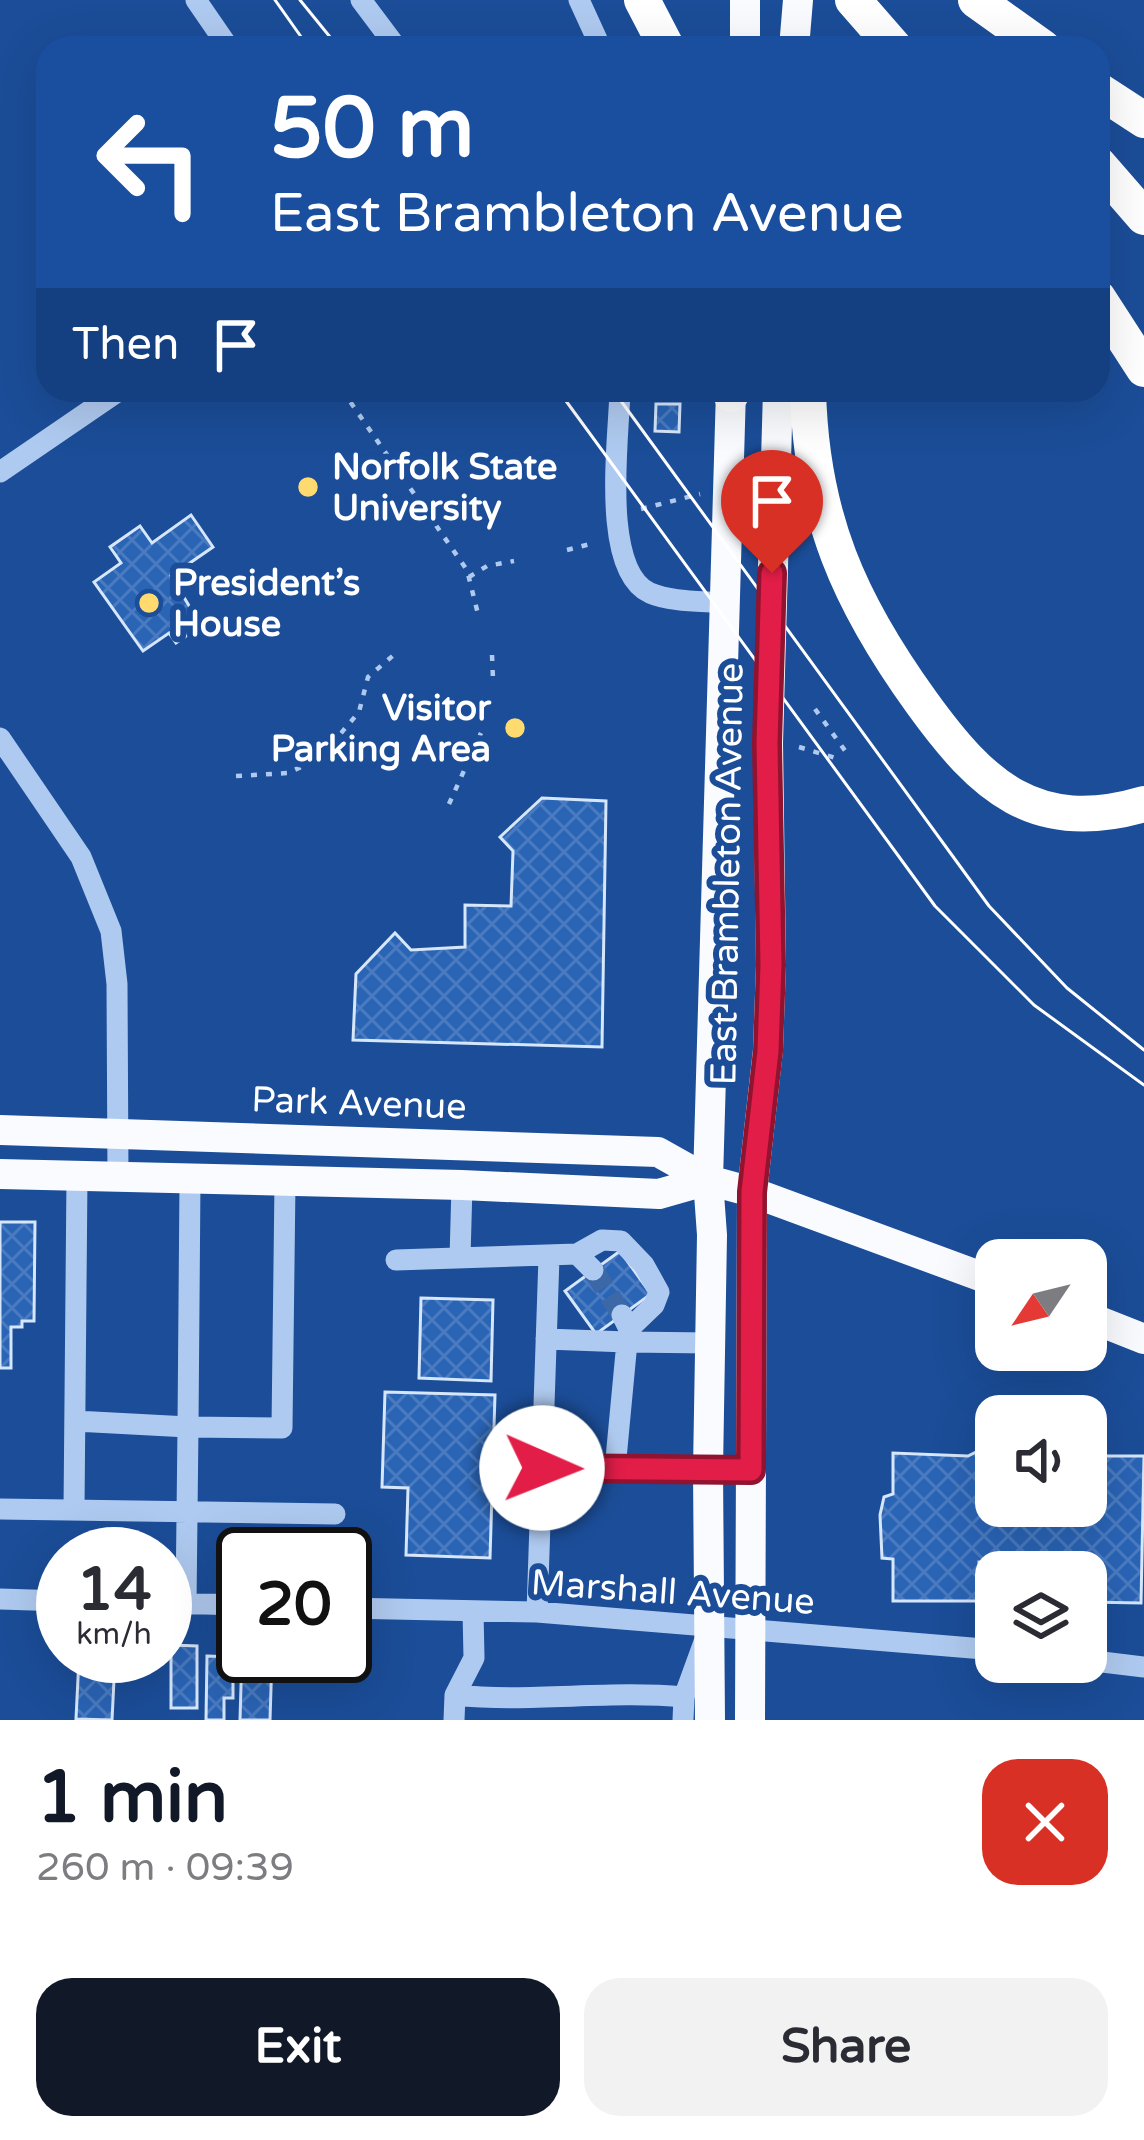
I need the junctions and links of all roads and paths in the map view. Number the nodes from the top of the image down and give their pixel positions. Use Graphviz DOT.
graph roads {
  1 [pos="196,0"];
  2 [pos="361,0"];
  3 [pos="579,0"];
  4 [pos="642,0"];
  5 [pos="746,0"];
  6 [pos="798,0"];
  7 [pos="853,0"];
  8 [pos="955,0"];
  9 [pos="976,0"];
  10 [pos="221,36"];
  11 [pos="388,36"];
  12 [pos="596,36"];
  13 [pos="661,36"];
  14 [pos="745,36"];
  15 [pos="795,36"];
  16 [pos="884,36"];
  17 [pos="986,36"];
  18 [pos="1026,36"];
  19 [pos="1110,98"];
  20 [pos="1144,120"];
  21 [pos="1110,178"];
  22 [pos="1144,217"];
  23 [pos="1110,295"];
  24 [pos="1110,317"];
  25 [pos="1144,334"];
  26 [pos="1144,369"];
  27 [pos="102,402"];
  28 [pos="350,402"];
  29 [pos="620,402"];
  30 [pos="731,402"];
  31 [pos="778,402"];
  32 [pos="809,402"];
  33 [pos="0,472"];
  34 [pos="700,494"];
  35 [pos="635,511"];
  36 [pos="598,542"];
  37 [pos="567,550"];
  38 [pos="514,561"];
  39 [pos="470,577"];
  40 [pos="724,603"];
  41 [pos="479,618"];
  42 [pos="396,653"];
  43 [pos="492,655"];
  44 [pos="493,679"];
  45 [pos="815,709"];
  46 [pos="481,733"];
  47 [pos="0,738"];
  48 [pos="798,747"];
  49 [pos="846,752"];
  50 [pos="839,759"];
  51 [pos="236,776"];
  52 [pos="449,804"];
  53 [pos="1144,804"];
  54 [pos="0,1130"];
  55 [pos="119,1134"];
  56 [pos="0,1174"];
  57 [pos="77,1176"];
  58 [pos="118,1178"];
  59 [pos="190,1180"];
  60 [pos="708,1180"];
  61 [pos="284,1182"];
  62 [pos="462,1185"];
  63 [pos="752,1192"];
  64 [pos="549,1257"];
  65 [pos="460,1258"];
  66 [pos="396,1260"];
  67 [pos="975,1274"];
  68 [pos="1107,1324"];
  69 [pos="626,1329"];
  70 [pos="546,1339"];
  71 [pos="1144,1339"];
  72 [pos="710,1343"];
  73 [pos="74,1420"];
  74 [pos="188,1427"];
  75 [pos="542,1468"];
  76 [pos="615,1469"];
  77 [pos="708,1470"];
  78 [pos="751,1470"];
  79 [pos="0,1509"];
  80 [pos="74,1510"];
  81 [pos="187,1511"];
  82 [pos="335,1514"];
  83 [pos="185,1527"];
  84 [pos="0,1599"];
  85 [pos="36,1600"];
  86 [pos="372,1609"];
  87 [pos="472,1611"];
  88 [pos="537,1612"];
  89 [pos="710,1624"];
  90 [pos="750,1628"];
  91 [pos="975,1648"];
  92 [pos="1107,1663"];
  93 [pos="1144,1667"];
  94 [pos="454,1694"];
  95 [pos="683,1709"];
  96 [pos="454,1720"];
  97 [pos="710,1720"];
  98 [pos="750,1720"];
  1 -- 10 [label="street"];
  2 -- 11 [label="street"];
  3 -- 12 [label="street"];
  4 -- 13 [label="highway"];
  5 -- 14 [label="main road"];
  6 -- 15 [label="main road"];
  7 -- 16 [label="highway"];
  8 -- 17 [label="highway"];
  9 -- 18 [label="highway"];
  19 -- 20 [label="highway"];
  21 -- 22 [label="highway"];
  23 -- 25 [label="highway"];
  24 -- 26 [label="highway"];
  27 -- 33 [label="street"];
  28 -- 39 [label="path"];
  29 -- 40 [label="street"];
  30 -- 40 [label="main road, East Brambleton Avenue"];
  31 -- 63 [label="main road, East Brambleton Avenue"];
  32 -- 53 [label="highway"];
  34 -- 35 [label="path"];
  36 -- 37 [label="path"];
  38 -- 39 [label="path"];
  39 -- 41 [label="path"];
  40 -- 60 [label="main road, East Brambleton Avenue"];
  42 -- 51 [label="path"];
  43 -- 44 [label="path"];
  45 -- 49 [label="path"];
  46 -- 52 [label="path"];
  47 -- 55 [label="street"];
  48 -- 50 [label="path"];
  54 -- 55 [label="main road, Park Avenue"];
  55 -- 58 [label="street"];
  55 -- 60 [label="main road, Park Avenue"];
  56 -- 57 [label="main road, Park Avenue"];
  57 -- 58 [label="main road, Park Avenue"];
  57 -- 73 [label="street"];
  58 -- 59 [label="main road, Park Avenue"];
  59 -- 61 [label="main road, Park Avenue"];
  59 -- 74 [label="street"];
  60 -- 62 [label="main road, Park Avenue"];
  60 -- 63 [label="main road, Park Avenue"];
  60 -- 72 [label="main road, East Brambleton Avenue"];
  61 -- 62 [label="main road, Park Avenue"];
  61 -- 74 [label="street"];
  62 -- 65 [label="street"];
  63 -- 67 [label="main road, Park Avenue"];
  63 -- 78 [label="main road, East Brambleton Avenue"];
  64 -- 65 [label="street"];
  64 -- 69 [label="street"];
  64 -- 70 [label="street"];
  65 -- 66 [label="street"];
  68 -- 71 [label="main road"];
  69 -- 70 [label="street"];
  69 -- 72 [label="street"];
  69 -- 76 [label="street"];
  70 -- 75 [label="street"];
  72 -- 77 [label="main road, East Brambleton Avenue"];
  73 -- 74 [label="street"];
  73 -- 80 [label="street"];
  74 -- 81 [label="street"];
  75 -- 76 [label="street"];
  75 -- 88 [label="street"];
  76 -- 77 [label="street"];
  77 -- 78 [label="street"];
  77 -- 89 [label="main road, East Brambleton Avenue"];
  78 -- 90 [label="main road, East Brambleton Avenue"];
  79 -- 80 [label="street"];
  80 -- 81 [label="street"];
  81 -- 82 [label="street"];
  81 -- 83 [label="street"];
  84 -- 85 [label="street"];
  86 -- 87 [label="street, Marshall Avenue"];
  87 -- 88 [label="street, Marshall Avenue"];
  87 -- 94 [label="street"];
  88 -- 89 [label="street, Marshall Avenue"];
  89 -- 90 [label="street, Marshall Avenue"];
  89 -- 95 [label="street"];
  89 -- 97 [label="main road, East Brambleton Avenue"];
  90 -- 91 [label="street, Marshall Avenue"];
  90 -- 98 [label="main road, East Brambleton Avenue"];
  92 -- 93 [label="street"];
  94 -- 95 [label="street"];
  94 -- 96 [label="street"];
}
